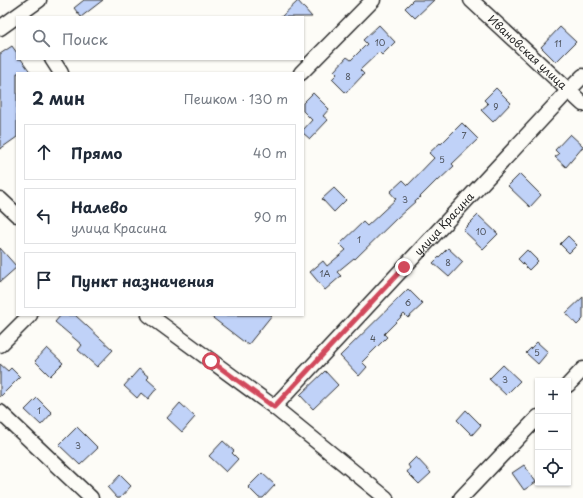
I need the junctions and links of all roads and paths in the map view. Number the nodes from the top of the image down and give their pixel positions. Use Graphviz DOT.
graph roads {
  1 [pos="39,0"];
  2 [pos="373,0"];
  3 [pos="471,0"];
  4 [pos="20,16"];
  5 [pos="16,18"];
  6 [pos="0,28"];
  7 [pos="53,60"];
  8 [pos="60,72"];
  9 [pos="302,72"];
  10 [pos="583,76"];
  11 [pos="568,91"];
  12 [pos="583,104"];
  13 [pos="0,199"];
  14 [pos="16,214"];
  15 [pos="29,316"];
  16 [pos="150,316"];
  17 [pos="0,345"];
  18 [pos="583,369"];
  19 [pos="571,382"];
  20 [pos="274,407"];
  21 [pos="0,412"];
  22 [pos="535,419"];
  23 [pos="91,498"];
  24 [pos="386,498"];
  25 [pos="461,498"];
  1 -- 4 [label="street"];
  2 -- 9 [label="street"];
  3 -- 11 [label="street, Ивановская улица"];
  5 -- 6 [label="street"];
  7 -- 8 [label="street"];
  10 -- 11 [label="street, улица Красина"];
  11 -- 12 [label="street, Ивановская улица"];
  11 -- 20 [label="street, улица Красина"];
  13 -- 14 [label="street"];
  15 -- 17 [label="street"];
  16 -- 20 [label="street"];
  18 -- 19 [label="street"];
  20 -- 24 [label="street"];
  21 -- 23 [label="street"];
  22 -- 25 [label="street"];
}
